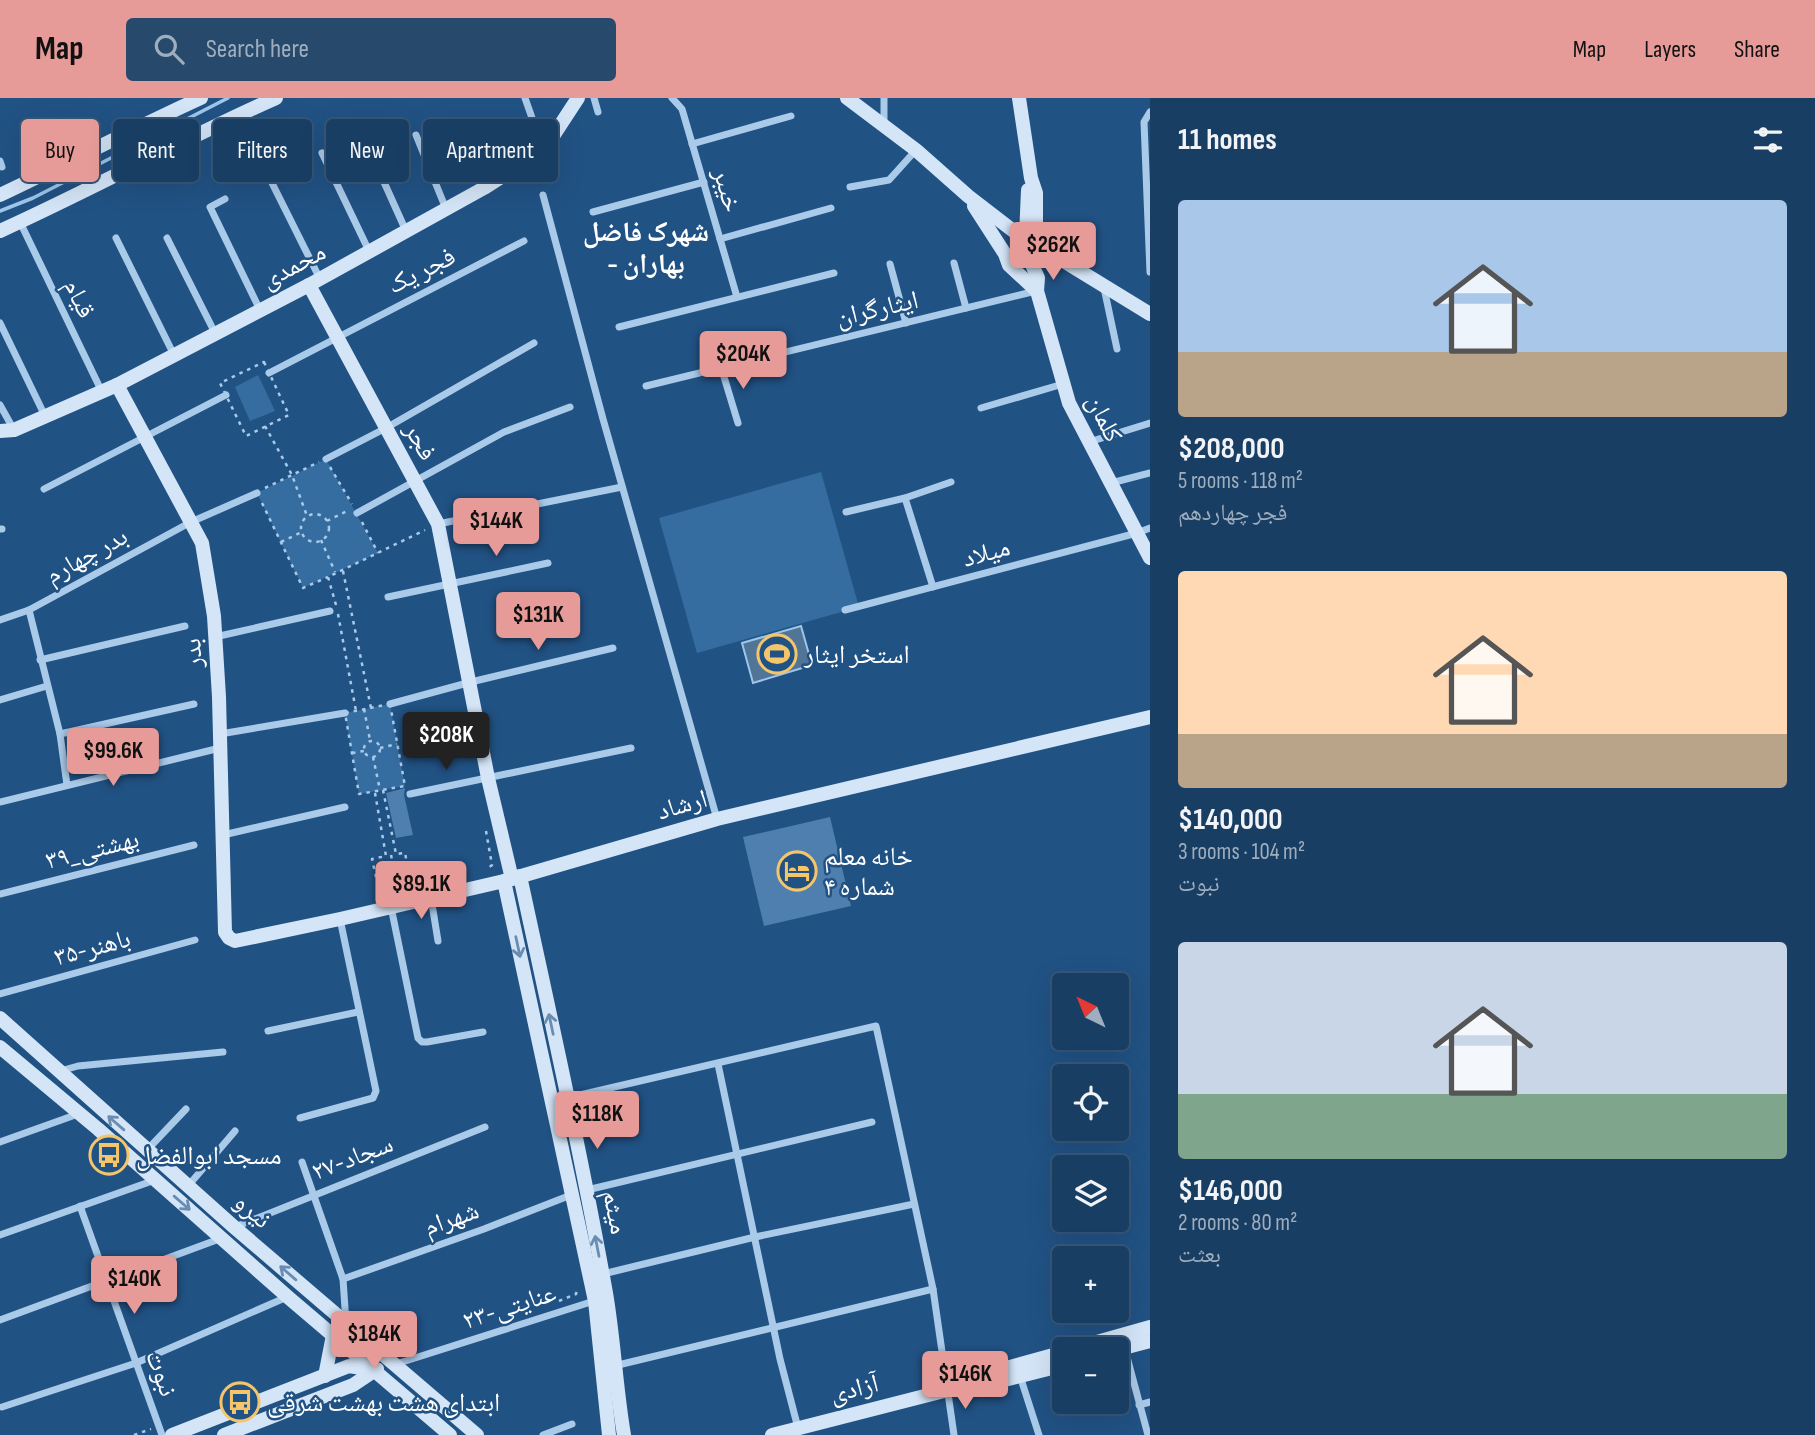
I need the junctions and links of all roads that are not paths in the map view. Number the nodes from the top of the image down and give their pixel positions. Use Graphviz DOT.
graph roads {
  1 [pos="201,98"];
  2 [pos="276,98"];
  3 [pos="525,98"];
  4 [pos="578,98"];
  5 [pos="594,98"];
  6 [pos="672,98"];
  7 [pos="847,98"];
  8 [pos="884,98"];
  9 [pos="1019,98"];
  10 [pos="598,112"];
  11 [pos="1150,112"];
  12 [pos="791,116"];
  13 [pos="533,119"];
  14 [pos="884,126"];
  15 [pos="558,129"];
  16 [pos="416,135"];
  17 [pos="692,144"];
  18 [pos="916,150"];
  19 [pos="322,153"];
  20 [pos="270,182"];
  21 [pos="384,182"];
  22 [pos="482,182"];
  23 [pos="493,182"];
  24 [pos="704,182"];
  25 [pos="850,187"];
  26 [pos="1149,187"];
  27 [pos="484,188"];
  28 [pos="0,195"];
  29 [pos="544,195"];
  30 [pos="968,196"];
  31 [pos="225,199"];
  32 [pos="831,208"];
  33 [pos="446,209"];
  34 [pos="593,212"];
  35 [pos="20,222"];
  36 [pos="0,231"];
  37 [pos="406,231"];
  38 [pos="167,237"];
  39 [pos="116,238"];
  40 [pos="720,239"];
  41 [pos="524,241"];
  42 [pos="1032,249"];
  43 [pos="369,251"];
  44 [pos="1005,254"];
  45 [pos="954,263"];
  46 [pos="890,264"];
  47 [pos="1013,269"];
  48 [pos="1150,272"];
  49 [pos="834,273"];
  50 [pos="314,282"];
  51 [pos="1103,284"];
  52 [pos="1037,291"];
  53 [pos="737,297"];
  54 [pos="966,309"];
  55 [pos="260,310"];
  56 [pos="1150,314"];
  57 [pos="0,323"];
  58 [pos="906,323"];
  59 [pos="619,327"];
  60 [pos="216,334"];
  61 [pos="338,336"];
  62 [pos="534,343"];
  63 [pos="1117,349"];
  64 [pos="175,355"];
  65 [pos="721,367"];
  66 [pos="269,373"];
  67 [pos="1063,384"];
  68 [pos="117,386"];
  69 [pos="646,386"];
  70 [pos="102,392"];
  71 [pos="226,395"];
  72 [pos="0,405"];
  73 [pos="570,407"];
  74 [pos="981,408"];
  75 [pos="45,416"];
  76 [pos="1150,423"];
  77 [pos="738,424"];
  78 [pos="386,428"];
  79 [pos="7,431"];
  80 [pos="145,436"];
  81 [pos="1089,442"];
  82 [pos="326,459"];
  83 [pos="1150,473"];
  84 [pos="415,481"];
  85 [pos="951,482"];
  86 [pos="1111,483"];
  87 [pos="622,487"];
  88 [pos="44,489"];
  89 [pos="257,493"];
  90 [pos="905,498"];
  91 [pos="355,510"];
  92 [pos="846,512"];
  93 [pos="191,522"];
  94 [pos="438,524"];
  95 [pos="1144,531"];
  96 [pos="1150,558"];
  97 [pos="548,563"];
  98 [pos="450,582"];
  99 [pos="933,587"];
  100 [pos="388,597"];
  101 [pos="29,610"];
  102 [pos="845,610"];
  103 [pos="330,611"];
  104 [pos="0,620"];
  105 [pos="185,626"];
  106 [pos="215,637"];
  107 [pos="613,648"];
  108 [pos="40,660"];
  109 [pos="471,682"];
  110 [pos="47,686"];
  111 [pos="0,700"];
  112 [pos="194,704"];
  113 [pos="390,704"];
  114 [pos="345,713"];
  115 [pos="1150,717"];
  116 [pos="60,734"];
  117 [pos="220,741"];
  118 [pos="631,748"];
  119 [pos="488,778"];
  120 [pos="67,785"];
  121 [pos="410,794"];
  122 [pos="0,802"];
  123 [pos="345,807"];
  124 [pos="717,819"];
  125 [pos="223,835"];
  126 [pos="194,845"];
  127 [pos="512,879"];
  128 [pos="0,894"];
  129 [pos="524,895"];
  130 [pos="431,897"];
  131 [pos="508,899"];
  132 [pos="397,905"];
  133 [pos="340,919"];
  134 [pos="229,939"];
  135 [pos="195,940"];
  136 [pos="438,941"];
  137 [pos="0,994"];
  138 [pos="358,1012"];
  139 [pos="0,1018"];
  140 [pos="268,1031"];
  141 [pos="483,1032"];
  142 [pos="27,1042"];
  143 [pos="223,1052"];
  144 [pos="4,1055"];
  145 [pos="718,1064"];
  146 [pos="60,1072"];
  147 [pos="567,1098"];
  148 [pos="186,1110"];
  149 [pos="79,1114"];
  150 [pos="300,1118"];
  151 [pos="872,1122"];
  152 [pos="485,1128"];
  153 [pos="235,1131"];
  154 [pos="0,1142"];
  155 [pos="147,1150"];
  156 [pos="737,1153"];
  157 [pos="302,1162"];
  158 [pos="155,1179"];
  159 [pos="188,1186"];
  160 [pos="579,1192"];
  161 [pos="312,1195"];
  162 [pos="914,1204"];
  163 [pos="80,1206"];
  164 [pos="234,1227"];
  165 [pos="0,1235"];
  166 [pos="755,1237"];
  167 [pos="222,1238"];
  168 [pos="603,1274"];
  169 [pos="343,1279"];
  170 [pos="107,1281"];
  171 [pos="933,1289"];
  172 [pos="287,1297"];
  173 [pos="595,1300"];
  174 [pos="0,1320"];
  175 [pos="346,1324"];
  176 [pos="774,1326"];
  177 [pos="1150,1328"];
  178 [pos="333,1335"];
  179 [pos="1129,1340"];
  180 [pos="1150,1341"];
  181 [pos="1129,1344"];
  182 [pos="1052,1357"];
  183 [pos="136,1363"];
  184 [pos="396,1364"];
  185 [pos="349,1366"];
  186 [pos="614,1366"];
  187 [pos="1052,1367"];
  188 [pos="375,1370"];
  189 [pos="1019,1371"];
  190 [pos="1129,1372"];
  191 [pos="325,1376"];
  192 [pos="353,1385"];
  193 [pos="948,1390"];
  194 [pos="1150,1402"];
  195 [pos="1139,1405"];
  196 [pos="2,1407"];
  197 [pos="572,1424"];
  198 [pos="797,1428"];
  199 [pos="227,1434"];
  200 [pos="162,1435"];
  201 [pos="172,1435"];
  202 [pos="450,1435"];
  203 [pos="477,1435"];
  204 [pos="543,1435"];
  205 [pos="609,1435"];
  206 [pos="624,1435"];
  207 [pos="772,1435"];
  208 [pos="954,1435"];
  209 [pos="1039,1435"];
  210 [pos="1149,1435"];
  1 -- 28 [label="street"];
  2 -- 35 [label="street"];
  3 -- 13 [label="street"];
  4 -- 15 [label="street, محمدی"];
  5 -- 10 [label="street"];
  6 -- 17 [label="street, خیبر"];
  7 -- 14 [label="street"];
  8 -- 14 [label="street"];
  9 -- 42 [label="street, کلمان"];
  11 -- 26 [label="street"];
  12 -- 17 [label="street"];
  14 -- 18 [label="street"];
  16 -- 33 [label="street"];
  17 -- 24 [label="street, خیبر"];
  18 -- 25 [label="street"];
  18 -- 30 [label="street"];
  19 -- 43 [label="street"];
  20 -- 50 [label="street"];
  21 -- 37 [label="street"];
  22 -- 27 [label="street"];
  23 -- 27 [label="street, محمدی"];
  24 -- 34 [label="street"];
  24 -- 40 [label="street, خیبر"];
  26 -- 48 [label="street"];
  27 -- 33 [label="street, محمدی"];
  29 -- 87 [label="street"];
  30 -- 42 [label="street"];
  30 -- 44 [label="street"];
  31 -- 55 [label="street"];
  32 -- 40 [label="street"];
  33 -- 37 [label="street, محمدی"];
  35 -- 36 [label="street"];
  35 -- 70 [label="street, قیام"];
  37 -- 43 [label="street, محمدی"];
  38 -- 60 [label="street"];
  39 -- 64 [label="street"];
  40 -- 53 [label="street, خیبر"];
  41 -- 61 [label="street, فجر یک"];
  42 -- 44 [label="street"];
  42 -- 47 [label="street"];
  42 -- 51 [label="street"];
  42 -- 52 [label="street, کلمان"];
  43 -- 50 [label="street, محمدی"];
  44 -- 47 [label="street"];
  45 -- 54 [label="street"];
  46 -- 58 [label="street"];
  47 -- 52 [label="street"];
  49 -- 53 [label="street"];
  50 -- 55 [label="street, محمدی"];
  50 -- 61 [label="street, فجر"];
  51 -- 56 [label="street"];
  51 -- 63 [label="street"];
  52 -- 54 [label="street, ایثارگران"];
  52 -- 67 [label="street, کلمان"];
  53 -- 59 [label="street"];
  54 -- 58 [label="street, ایثارگران"];
  55 -- 60 [label="street, محمدی"];
  57 -- 75 [label="street"];
  58 -- 65 [label="street, ایثارگران"];
  60 -- 64 [label="street, محمدی"];
  61 -- 66 [label="street, فجر یک"];
  61 -- 78 [label="street, فجر"];
  62 -- 78 [label="street"];
  64 -- 68 [label="street, محمدی"];
  65 -- 69 [label="street, ایثارگران"];
  65 -- 77 [label="street"];
  67 -- 74 [label="street"];
  67 -- 81 [label="street, کلمان"];
  68 -- 70 [label="street, محمدی"];
  68 -- 80 [label="street, بدر"];
  70 -- 75 [label="street, محمدی"];
  71 -- 80 [label="street"];
  72 -- 79 [label="street"];
  73 -- 84 [label="street"];
  75 -- 79 [label="street, محمدی"];
  76 -- 81 [label="street"];
  78 -- 82 [label="street"];
  78 -- 84 [label="street, فجر"];
  80 -- 88 [label="street"];
  80 -- 93 [label="street, بدر"];
  81 -- 86 [label="street, کلمان"];
  83 -- 86 [label="street"];
  84 -- 91 [label="street"];
  84 -- 94 [label="street, فجر"];
  85 -- 90 [label="street"];
  86 -- 95 [label="street, کلمان"];
  87 -- 94 [label="street"];
  87 -- 124 [label="street"];
  89 -- 93 [label="street, بدر چهارم"];
  90 -- 92 [label="street"];
  90 -- 99 [label="street"];
  93 -- 101 [label="street, بدر چهارم"];
  93 -- 106 [label="street, بدر"];
  94 -- 98 [label="street, فجر"];
  95 -- 96 [label="street, کلمان"];
  95 -- 99 [label="street, میلاد"];
  97 -- 98 [label="street"];
  98 -- 100 [label="street"];
  98 -- 109 [label="street, فجر"];
  99 -- 102 [label="street, میلاد"];
  101 -- 104 [label="street, بدر چهارم"];
  101 -- 108 [label="street"];
  103 -- 106 [label="street"];
  105 -- 108 [label="street"];
  106 -- 117 [label="street, بدر"];
  107 -- 109 [label="street"];
  108 -- 110 [label="street"];
  109 -- 113 [label="street"];
  109 -- 119 [label="street, فجر"];
  110 -- 111 [label="street"];
  110 -- 116 [label="street"];
  112 -- 116 [label="street"];
  114 -- 117 [label="street"];
  115 -- 124 [label="street, ارشاد"];
  116 -- 120 [label="street"];
  117 -- 120 [label="street"];
  117 -- 125 [label="street, بدر"];
  118 -- 119 [label="street"];
  119 -- 121 [label="street"];
  119 -- 127 [label="street, فجر"];
  120 -- 122 [label="street"];
  123 -- 125 [label="street"];
  124 -- 127 [label="street, ارشاد"];
  125 -- 134 [label="street, بدر"];
  126 -- 128 [label="street, ۳۹_بهشتی"];
  127 -- 129 [label="street, میثم"];
  127 -- 130 [label="street, ارشاد"];
  127 -- 131 [label="street, میثم"];
  129 -- 131 [label="street"];
  147 -- 129 [label="street, میثم, one-way"];
  130 -- 132 [label="street, ارشاد"];
  130 -- 136 [label="street"];
  131 -- 160 [label="street, میثم, one-way"];
  132 -- 133 [label="street, ارشاد"];
  132 -- 141 [label="street"];
  133 -- 134 [label="street, ارشاد"];
  133 -- 138 [label="street"];
  135 -- 137 [label="street, ۳۵-باهنر"];
  138 -- 140 [label="street"];
  138 -- 150 [label="street"];
  139 -- 142 [label="street, نیرو"];
  142 -- 144 [label="street"];
  142 -- 146 [label="street, نیرو"];
  143 -- 146 [label="street"];
  144 -- 149 [label="street, نیرو"];
  145 -- 147 [label="street"];
  145 -- 156 [label="street"];
  145 -- 162 [label="street"];
  155 -- 146 [label="street, نیرو, one-way"];
  147 -- 160 [label="street, میثم"];
  148 -- 155 [label="street"];
  149 -- 154 [label="street"];
  149 -- 158 [label="street, نیرو"];
  151 -- 156 [label="street, شهرام"];
  152 -- 161 [label="street, ۲۷-سجاد"];
  153 -- 159 [label="street"];
  155 -- 159 [label="street, نیرو"];
  156 -- 160 [label="street, شهرام"];
  156 -- 166 [label="street"];
  157 -- 161 [label="street"];
  158 -- 163 [label="street"];
  158 -- 167 [label="street, نیرو, one-way"];
  159 -- 164 [label="street, نیرو"];
  168 -- 160 [label="street, میثم, one-way"];
  160 -- 169 [label="street, شهرام"];
  160 -- 173 [label="street, میثم"];
  161 -- 164 [label="street, ۲۷-سجاد"];
  161 -- 169 [label="street"];
  162 -- 166 [label="street"];
  162 -- 171 [label="street"];
  163 -- 165 [label="street"];
  163 -- 170 [label="street, نبوت"];
  175 -- 164 [label="street, نیرو, one-way"];
  166 -- 168 [label="street"];
  166 -- 176 [label="street"];
  167 -- 170 [label="street"];
  167 -- 172 [label="street, نیرو"];
  168 -- 186 [label="street, میثم"];
  169 -- 175 [label="street"];
  170 -- 174 [label="street"];
  170 -- 183 [label="street, نبوت"];
  171 -- 176 [label="street"];
  171 -- 193 [label="street"];
  172 -- 178 [label="street, نیرو"];
  172 -- 183 [label="street"];
  173 -- 184 [label="street, ۲۳-عنایتی"];
  173 -- 205 [label="street, میثم"];
  175 -- 184 [label="street, نیرو"];
  176 -- 186 [label="street"];
  176 -- 198 [label="street"];
  177 -- 179 [label="street"];
  178 -- 188 [label="street, نیرو"];
  178 -- 191 [label="street"];
  180 -- 181 [label="street"];
  182 -- 189 [label="street, آزادی"];
  183 -- 196 [label="street"];
  183 -- 200 [label="street, نبوت"];
  184 -- 188 [label="street"];
  184 -- 203 [label="street, نیرو"];
  185 -- 188 [label="street"];
  185 -- 191 [label="street"];
  185 -- 192 [label="street"];
  186 -- 206 [label="street, میثم"];
  187 -- 189 [label="street, آزادی"];
  188 -- 192 [label="street"];
  188 -- 202 [label="street, نیرو"];
  189 -- 193 [label="street, آزادی"];
  189 -- 209 [label="street"];
  190 -- 195 [label="street"];
  191 -- 201 [label="street"];
  192 -- 199 [label="street"];
  193 -- 198 [label="street, آزادی"];
  193 -- 208 [label="street"];
  194 -- 195 [label="street"];
  195 -- 210 [label="street"];
  197 -- 204 [label="street"];
  198 -- 207 [label="street, آزادی"];
}
